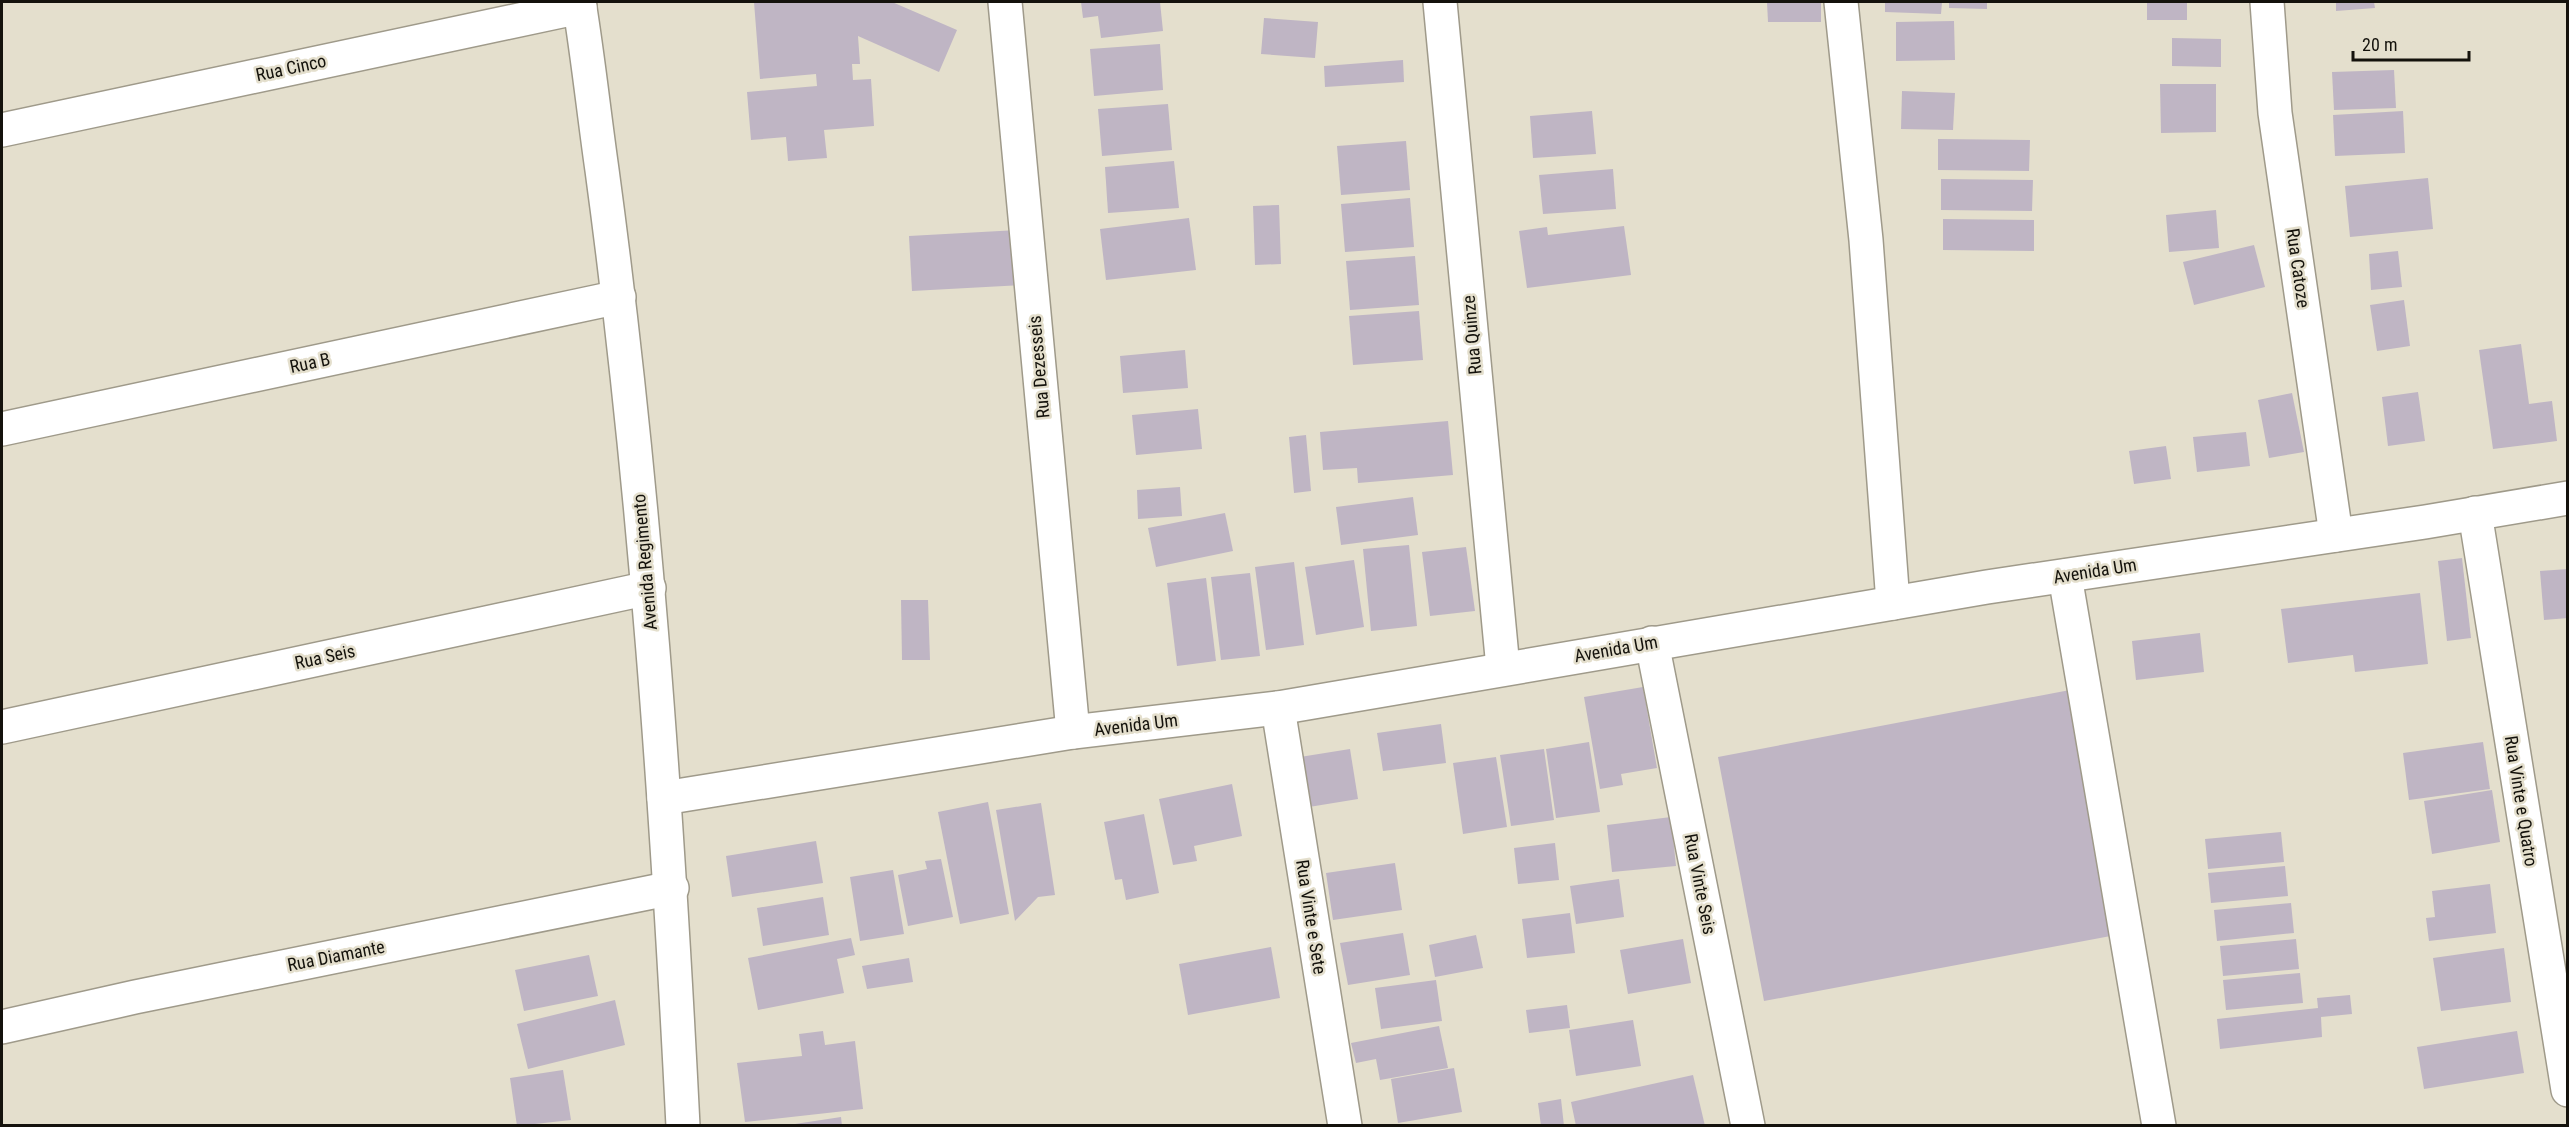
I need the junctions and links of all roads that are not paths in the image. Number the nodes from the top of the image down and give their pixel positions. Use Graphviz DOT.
graph roads {
  1 [pos="1005,2"];
  2 [pos="1440,2"];
  3 [pos="1841,2"];
  4 [pos="2267,2"];
  5 [pos="579,4"];
  6 [pos="2,130"];
  7 [pos="619,297"];
  8 [pos="2,429"];
  9 [pos="2568,498"];
  10 [pos="2475,513"];
  11 [pos="2336,535"];
  12 [pos="2065,576"];
  13 [pos="649,588"];
  14 [pos="1893,603"];
  15 [pos="1652,643"];
  16 [pos="1503,668"];
  17 [pos="1278,708"];
  18 [pos="2,727"];
  19 [pos="1073,732"];
  20 [pos="664,798"];
  21 [pos="672,888"];
  22 [pos="2,1028"];
  23 [pos="2568,1090"];
  24 [pos="683,1125"];
  25 [pos="1345,1125"];
  26 [pos="1748,1125"];
  27 [pos="2159,1125"];
  1 -- 19 [label="street, Rua Dezesseis"];
  2 -- 16 [label="street, Rua Quinze"];
  3 -- 14 [label="street"];
  4 -- 11 [label="street, Rua Catoze"];
  5 -- 6 [label="street, Rua Cinco"];
  5 -- 7 [label="street, Avenida Regimento"];
  7 -- 8 [label="street, Rua B"];
  7 -- 13 [label="street, Avenida Regimento"];
  9 -- 10 [label="street, Avenida Um"];
  10 -- 11 [label="street, Avenida Um"];
  10 -- 23 [label="street, Rua Vinte e Quatro"];
  11 -- 12 [label="street, Avenida Um"];
  12 -- 14 [label="street, Avenida Um"];
  12 -- 27 [label="street"];
  13 -- 18 [label="street, Rua Seis"];
  13 -- 20 [label="street, Avenida Regimento"];
  14 -- 15 [label="street, Avenida Um"];
  15 -- 16 [label="street, Avenida Um"];
  15 -- 26 [label="street, Rua Vinte Seis"];
  16 -- 17 [label="street, Avenida Um"];
  17 -- 19 [label="street, Avenida Um"];
  17 -- 25 [label="street, Rua Vinte e Sete"];
  19 -- 20 [label="street, Avenida Um"];
  20 -- 21 [label="street, Avenida Regimento"];
  21 -- 22 [label="street, Rua Diamante"];
  21 -- 24 [label="street, Avenida Regimento"];
}
